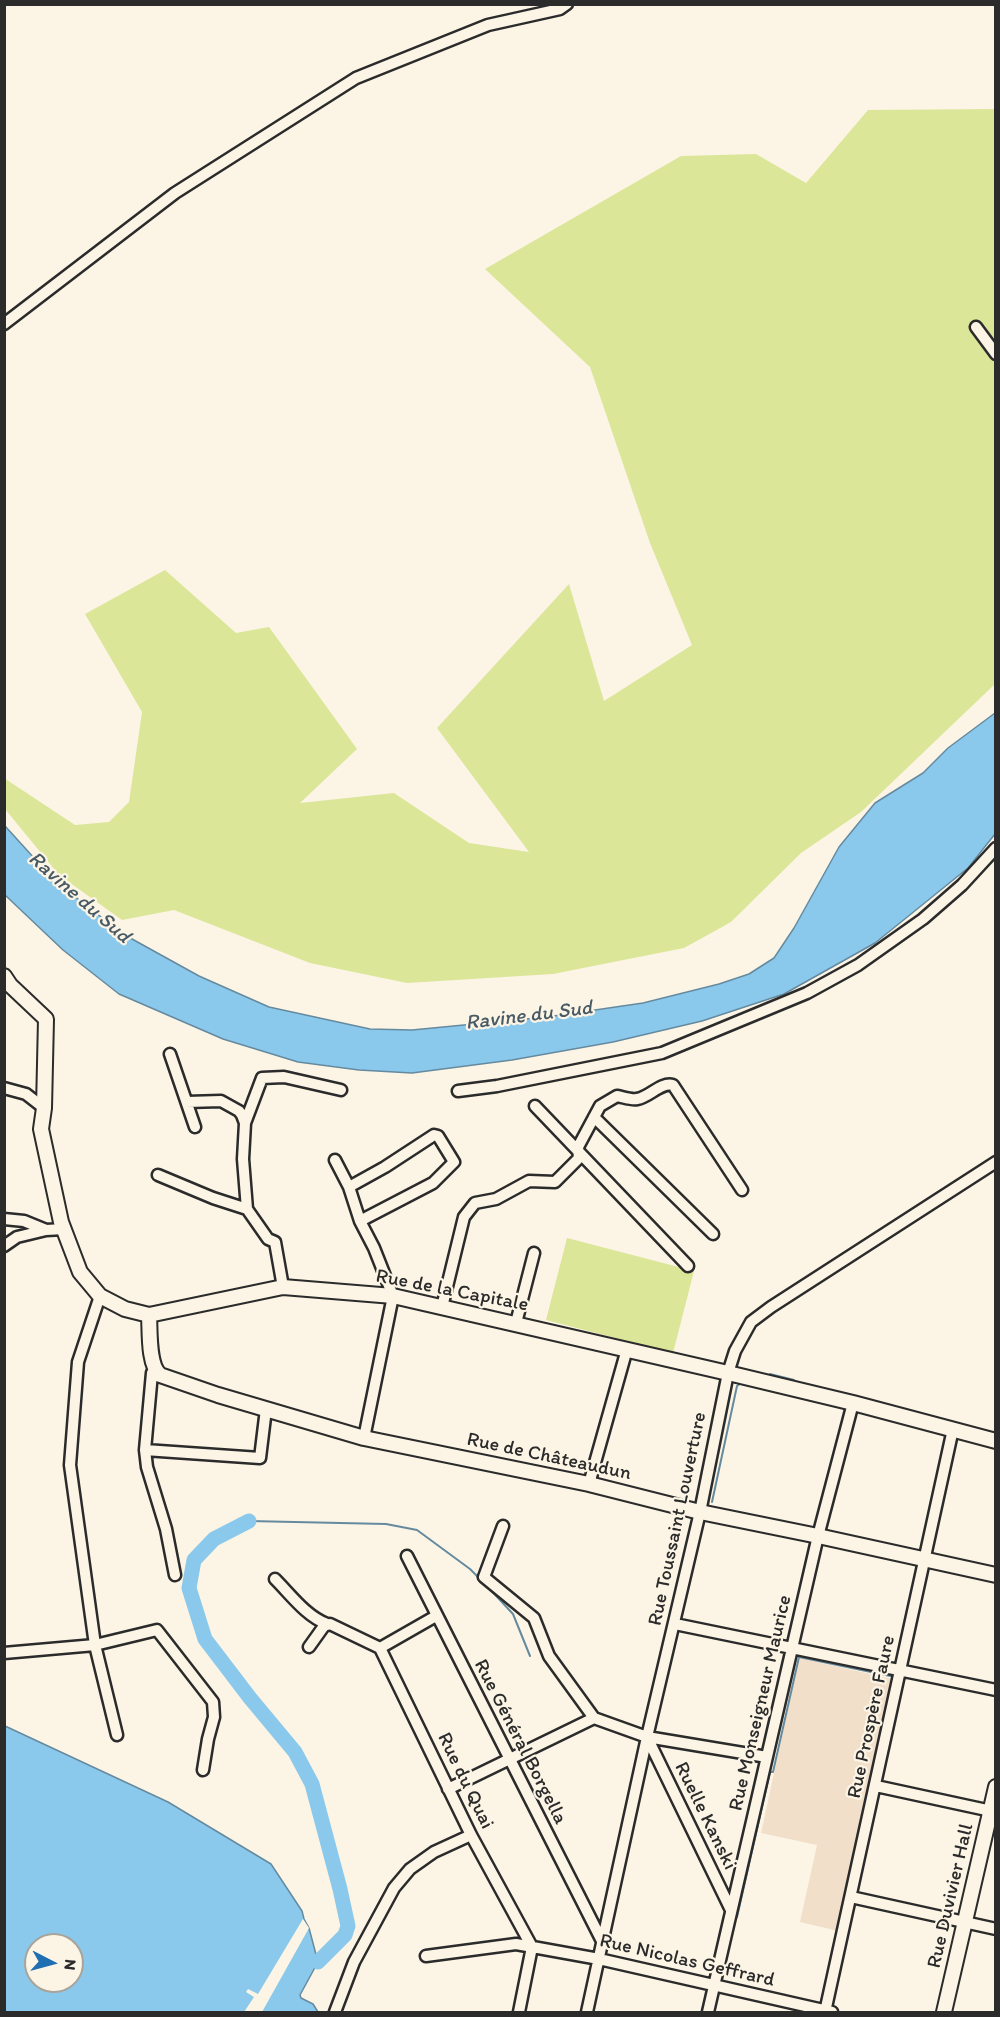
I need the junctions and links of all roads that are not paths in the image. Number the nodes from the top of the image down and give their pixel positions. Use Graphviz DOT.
graph roads {
  1 [pos="567,4"];
  2 [pos="4,324"];
  3 [pos="976,327"];
  4 [pos="996,354"];
  5 [pos="996,848"];
  6 [pos="4,976"];
  7 [pos="170,1054"];
  8 [pos="4,1088"];
  9 [pos="341,1090"];
  10 [pos="458,1091"];
  11 [pos="187,1102"];
  12 [pos="535,1106"];
  13 [pos="44,1108"];
  14 [pos="594,1117"];
  15 [pos="245,1123"];
  16 [pos="195,1127"];
  17 [pos="578,1150"];
  18 [pos="335,1160"];
  19 [pos="996,1162"];
  20 [pos="158,1175"];
  21 [pos="349,1187"];
  22 [pos="742,1190"];
  23 [pos="247,1209"];
  24 [pos="4,1219"];
  25 [pos="360,1221"];
  26 [pos="64,1229"];
  27 [pos="46,1230"];
  28 [pos="713,1234"];
  29 [pos="4,1246"];
  30 [pos="534,1254"];
  31 [pos="688,1266"];
  32 [pos="283,1287"];
  33 [pos="100,1296"];
  34 [pos="393,1296"];
  35 [pos="442,1307"];
  36 [pos="149,1316"];
  37 [pos="516,1323"];
  38 [pos="627,1349"];
  39 [pos="156,1372"];
  40 [pos="728,1373"];
  41 [pos="853,1403"];
  42 [pos="266,1409"];
  43 [pos="953,1429"];
  44 [pos="364,1438"];
  45 [pos="996,1441"];
  46 [pos="145,1450"];
  47 [pos="589,1484"];
  48 [pos="700,1512"];
  49 [pos="502,1526"];
  50 [pos="818,1536"];
  51 [pos="407,1556"];
  52 [pos="924,1558"];
  53 [pos="176,1575"];
  54 [pos="996,1575"];
  55 [pos="275,1579"];
  56 [pos="436,1616"];
  57 [pos="327,1624"];
  58 [pos="675,1624"];
  59 [pos="95,1645"];
  60 [pos="309,1647"];
  61 [pos="380,1647"];
  62 [pos="793,1648"];
  63 [pos="4,1653"];
  64 [pos="901,1670"];
  65 [pos="996,1690"];
  66 [pos="594,1718"];
  67 [pos="117,1735"];
  68 [pos="647,1737"];
  69 [pos="767,1757"];
  70 [pos="509,1760"];
  71 [pos="203,1770"];
  72 [pos="876,1786"];
  73 [pos="996,1787"];
  74 [pos="448,1789"];
  75 [pos="993,1811"];
  76 [pos="471,1836"];
  77 [pos="851,1897"];
  78 [pos="731,1910"];
  79 [pos="965,1923"];
  80 [pos="996,1929"];
  81 [pos="603,1943"];
  82 [pos="532,1947"];
  83 [pos="426,1956"];
  84 [pos="599,1959"];
  85 [pos="714,1984"];
  86 [pos="828,2012"];
  87 [pos="335,2013"];
  88 [pos="519,2013"];
  89 [pos="587,2013"];
  90 [pos="708,2013"];
  91 [pos="944,2013"];
  1 -- 2 [label="street"];
  3 -- 4 [label="street"];
  5 -- 10 [label="street"];
  6 -- 13 [label="street"];
  7 -- 11 [label="street"];
  8 -- 13 [label="street"];
  9 -- 15 [label="street"];
  11 -- 15 [label="street"];
  11 -- 16 [label="street"];
  12 -- 17 [label="street"];
  13 -- 26 [label="street"];
  14 -- 17 [label="street"];
  14 -- 22 [label="street"];
  14 -- 28 [label="street"];
  15 -- 23 [label="street"];
  17 -- 31 [label="street"];
  17 -- 35 [label="street"];
  18 -- 21 [label="street"];
  19 -- 40 [label="street, Rue Toussaint Louverture"];
  20 -- 23 [label="street"];
  21 -- 25 [label="street"];
  21 -- 25 [label="street"];
  23 -- 32 [label="street"];
  24 -- 27 [label="street"];
  25 -- 34 [label="street"];
  26 -- 27 [label="street"];
  26 -- 33 [label="street"];
  27 -- 29 [label="street"];
  30 -- 37 [label="street"];
  32 -- 34 [label="street, Rue de la Capitale"];
  32 -- 36 [label="street, Rue de la Capitale"];
  33 -- 36 [label="street"];
  33 -- 59 [label="street"];
  34 -- 35 [label="street, Rue de la Capitale"];
  34 -- 44 [label="street"];
  35 -- 37 [label="street, Rue de la Capitale"];
  36 -- 39 [label="street"];
  37 -- 38 [label="street, Rue de la Capitale"];
  38 -- 40 [label="street, Rue de la Capitale"];
  38 -- 47 [label="street"];
  39 -- 42 [label="street, Rue de Châteaudun"];
  39 -- 46 [label="street"];
  40 -- 41 [label="street, Rue de la Capitale"];
  40 -- 48 [label="street, Rue Toussaint Louverture"];
  41 -- 43 [label="street, Rue de la Capitale"];
  41 -- 50 [label="street, Rue Monseigneur Maurice"];
  42 -- 44 [label="street, Rue de Châteaudun"];
  42 -- 46 [label="street"];
  43 -- 45 [label="street, Rue de la Capitale"];
  43 -- 52 [label="street, Rue Prospère Faure"];
  44 -- 47 [label="street, Rue de Châteaudun"];
  46 -- 53 [label="street"];
  47 -- 48 [label="street, Rue de Châteaudun"];
  48 -- 50 [label="street, Rue de Châteaudun"];
  48 -- 58 [label="street, Rue Toussaint Louverture"];
  49 -- 66 [label="street"];
  50 -- 52 [label="street, Rue de Châteaudun"];
  50 -- 62 [label="street, Rue Monseigneur Maurice"];
  51 -- 56 [label="street, Rue Général Borgella"];
  52 -- 54 [label="street, Rue de Châteaudun"];
  52 -- 64 [label="street, Rue Prospère Faure"];
  55 -- 57 [label="street"];
  56 -- 61 [label="street"];
  56 -- 70 [label="street, Rue Général Borgella"];
  57 -- 60 [label="street"];
  57 -- 61 [label="street"];
  58 -- 62 [label="street"];
  58 -- 68 [label="street, Rue Toussaint Louverture"];
  59 -- 63 [label="street"];
  59 -- 67 [label="street"];
  59 -- 71 [label="street"];
  61 -- 74 [label="street, Rue du Quai"];
  62 -- 64 [label="street"];
  62 -- 69 [label="street, Rue Monseigneur Maurice"];
  64 -- 65 [label="street"];
  64 -- 72 [label="street, Rue Prospère Faure"];
  66 -- 68 [label="street"];
  66 -- 70 [label="street"];
  68 -- 69 [label="street"];
  68 -- 78 [label="street, Ruelle Kanski"];
  68 -- 81 [label="street, Rue Toussaint Louverture"];
  69 -- 78 [label="street, Rue Monseigneur Maurice"];
  70 -- 74 [label="street"];
  70 -- 81 [label="street, Rue Général Borgella"];
  72 -- 75 [label="street"];
  72 -- 77 [label="street, Rue Prospère Faure"];
  73 -- 75 [label="street, Rue Duvivier Hall"];
  74 -- 76 [label="street, Rue du Quai"];
  75 -- 79 [label="street, Rue Duvivier Hall"];
  76 -- 82 [label="street, Rue du Quai"];
  76 -- 87 [label="street"];
  77 -- 79 [label="street"];
  77 -- 86 [label="street, Rue Prospère Faure"];
  78 -- 85 [label="street, Rue Monseigneur Maurice"];
  79 -- 80 [label="street"];
  79 -- 91 [label="street, Rue Duvivier Hall"];
  81 -- 84 [label="street, Rue Toussaint Louverture"];
  82 -- 83 [label="street, Rue Nicolas Geffrard"];
  82 -- 84 [label="street, Rue Nicolas Geffrard"];
  82 -- 88 [label="street"];
  84 -- 85 [label="street, Rue Nicolas Geffrard"];
  84 -- 89 [label="street, Rue Toussaint Louverture"];
  85 -- 86 [label="street, Rue Nicolas Geffrard"];
  85 -- 90 [label="street, Rue Monseigneur Maurice"];
}
